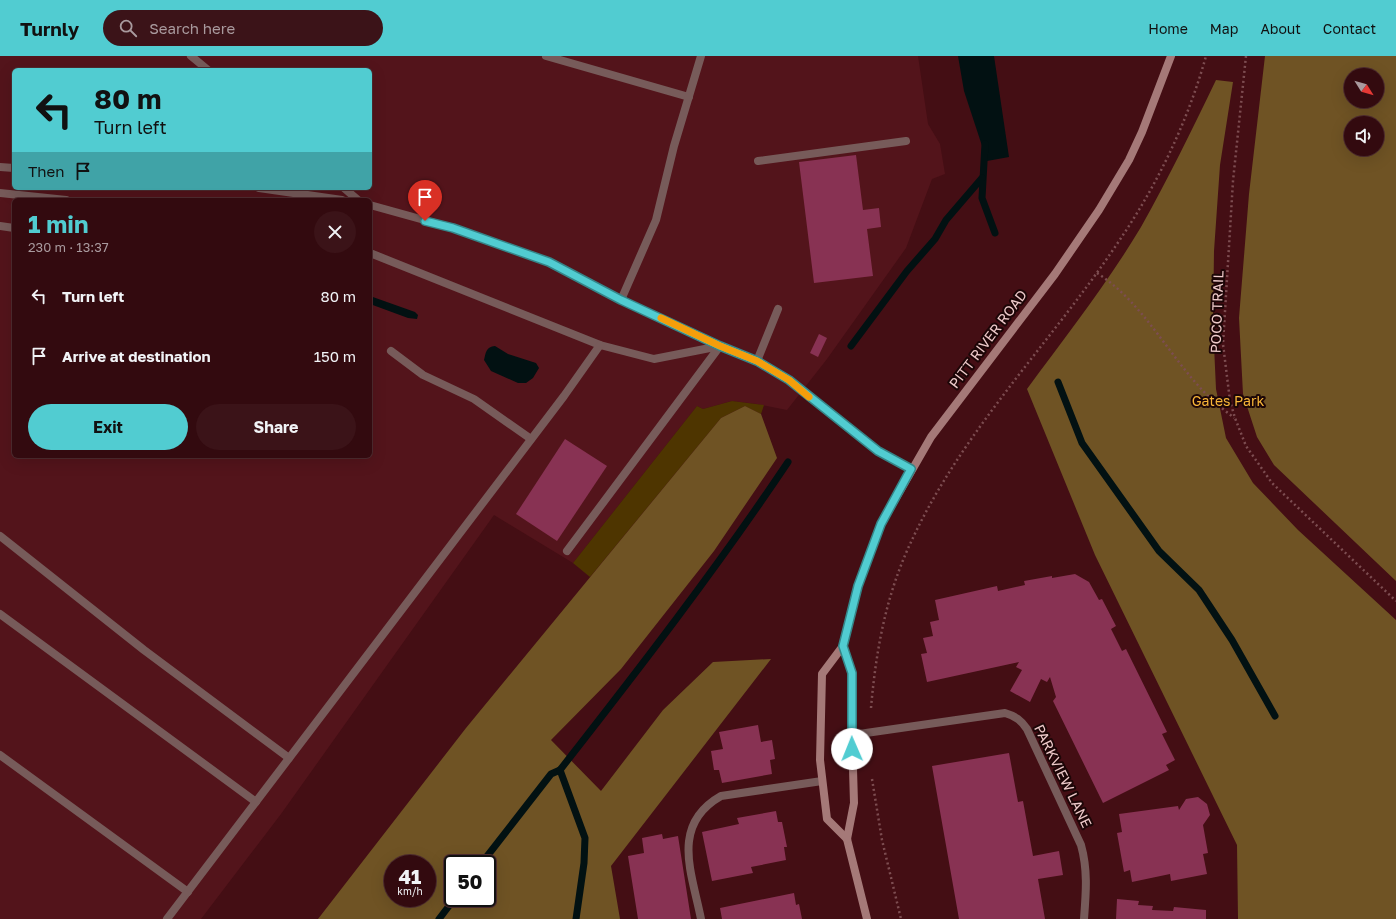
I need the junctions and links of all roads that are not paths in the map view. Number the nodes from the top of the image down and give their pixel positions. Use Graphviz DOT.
graph roads {
  1 [pos="192,56"];
  2 [pos="546,56"];
  3 [pos="701,56"];
  4 [pos="1171,56"];
  5 [pos="206,68"];
  6 [pos="689,96"];
  7 [pos="906,141"];
  8 [pos="758,161"];
  9 [pos="0,167"];
  10 [pos="12,168"];
  11 [pos="273,190"];
  12 [pos="346,190"];
  13 [pos="0,193"];
  14 [pos="47,198"];
  15 [pos="328,198"];
  16 [pos="356,198"];
  17 [pos="372,206"];
  18 [pos="0,226"];
  19 [pos="12,228"];
  20 [pos="372,254"];
  21 [pos="621,300"];
  22 [pos="778,309"];
  23 [pos="600,345"];
  24 [pos="720,346"];
  25 [pos="391,351"];
  26 [pos="757,361"];
  27 [pos="531,439"];
  28 [pos="911,469"];
  29 [pos="0,536"];
  30 [pos="566,550"];
  31 [pos="0,614"];
  32 [pos="843,646"];
  33 [pos="852,735"];
  34 [pos="0,754"];
  35 [pos="289,758"];
  36 [pos="822,781"];
  37 [pos="256,802"];
  38 [pos="847,840"];
  39 [pos="188,892"];
  40 [pos="167,919"];
  41 [pos="701,919"];
  42 [pos="868,919"];
  43 [pos="1084,919"];
  1 -- 5 [label="lane"];
  2 -- 6 [label="lane"];
  3 -- 6 [label="lane"];
  4 -- 28 [label="main road, PITT RIVER ROAD"];
  6 -- 21 [label="lane"];
  7 -- 8 [label="lane"];
  9 -- 10 [label="lane"];
  11 -- 15 [label="lane"];
  12 -- 16 [label="lane"];
  13 -- 14 [label="lane"];
  17 -- 21 [label="lane"];
  18 -- 19 [label="lane"];
  20 -- 23 [label="lane"];
  21 -- 24 [label="lane"];
  22 -- 26 [label="lane"];
  23 -- 24 [label="lane"];
  23 -- 27 [label="lane"];
  24 -- 26 [label="lane"];
  24 -- 30 [label="lane"];
  25 -- 27 [label="lane"];
  26 -- 28 [label="lane"];
  27 -- 35 [label="lane"];
  28 -- 32 [label="main road, PITT RIVER ROAD"];
  29 -- 35 [label="lane"];
  31 -- 37 [label="lane"];
  32 -- 33 [label="main road, PITT RIVER ROAD"];
  32 -- 36 [label="main road, PITT RIVER ROAD"];
  33 -- 38 [label="main road, PITT RIVER ROAD"];
  33 -- 43 [label="lane, PARKVIEW LANE"];
  34 -- 39 [label="lane"];
  35 -- 37 [label="lane"];
  36 -- 38 [label="main road, PITT RIVER ROAD"];
  36 -- 41 [label="lane"];
  37 -- 39 [label="lane"];
  38 -- 42 [label="main road, PITT RIVER ROAD"];
  39 -- 40 [label="lane"];
}
